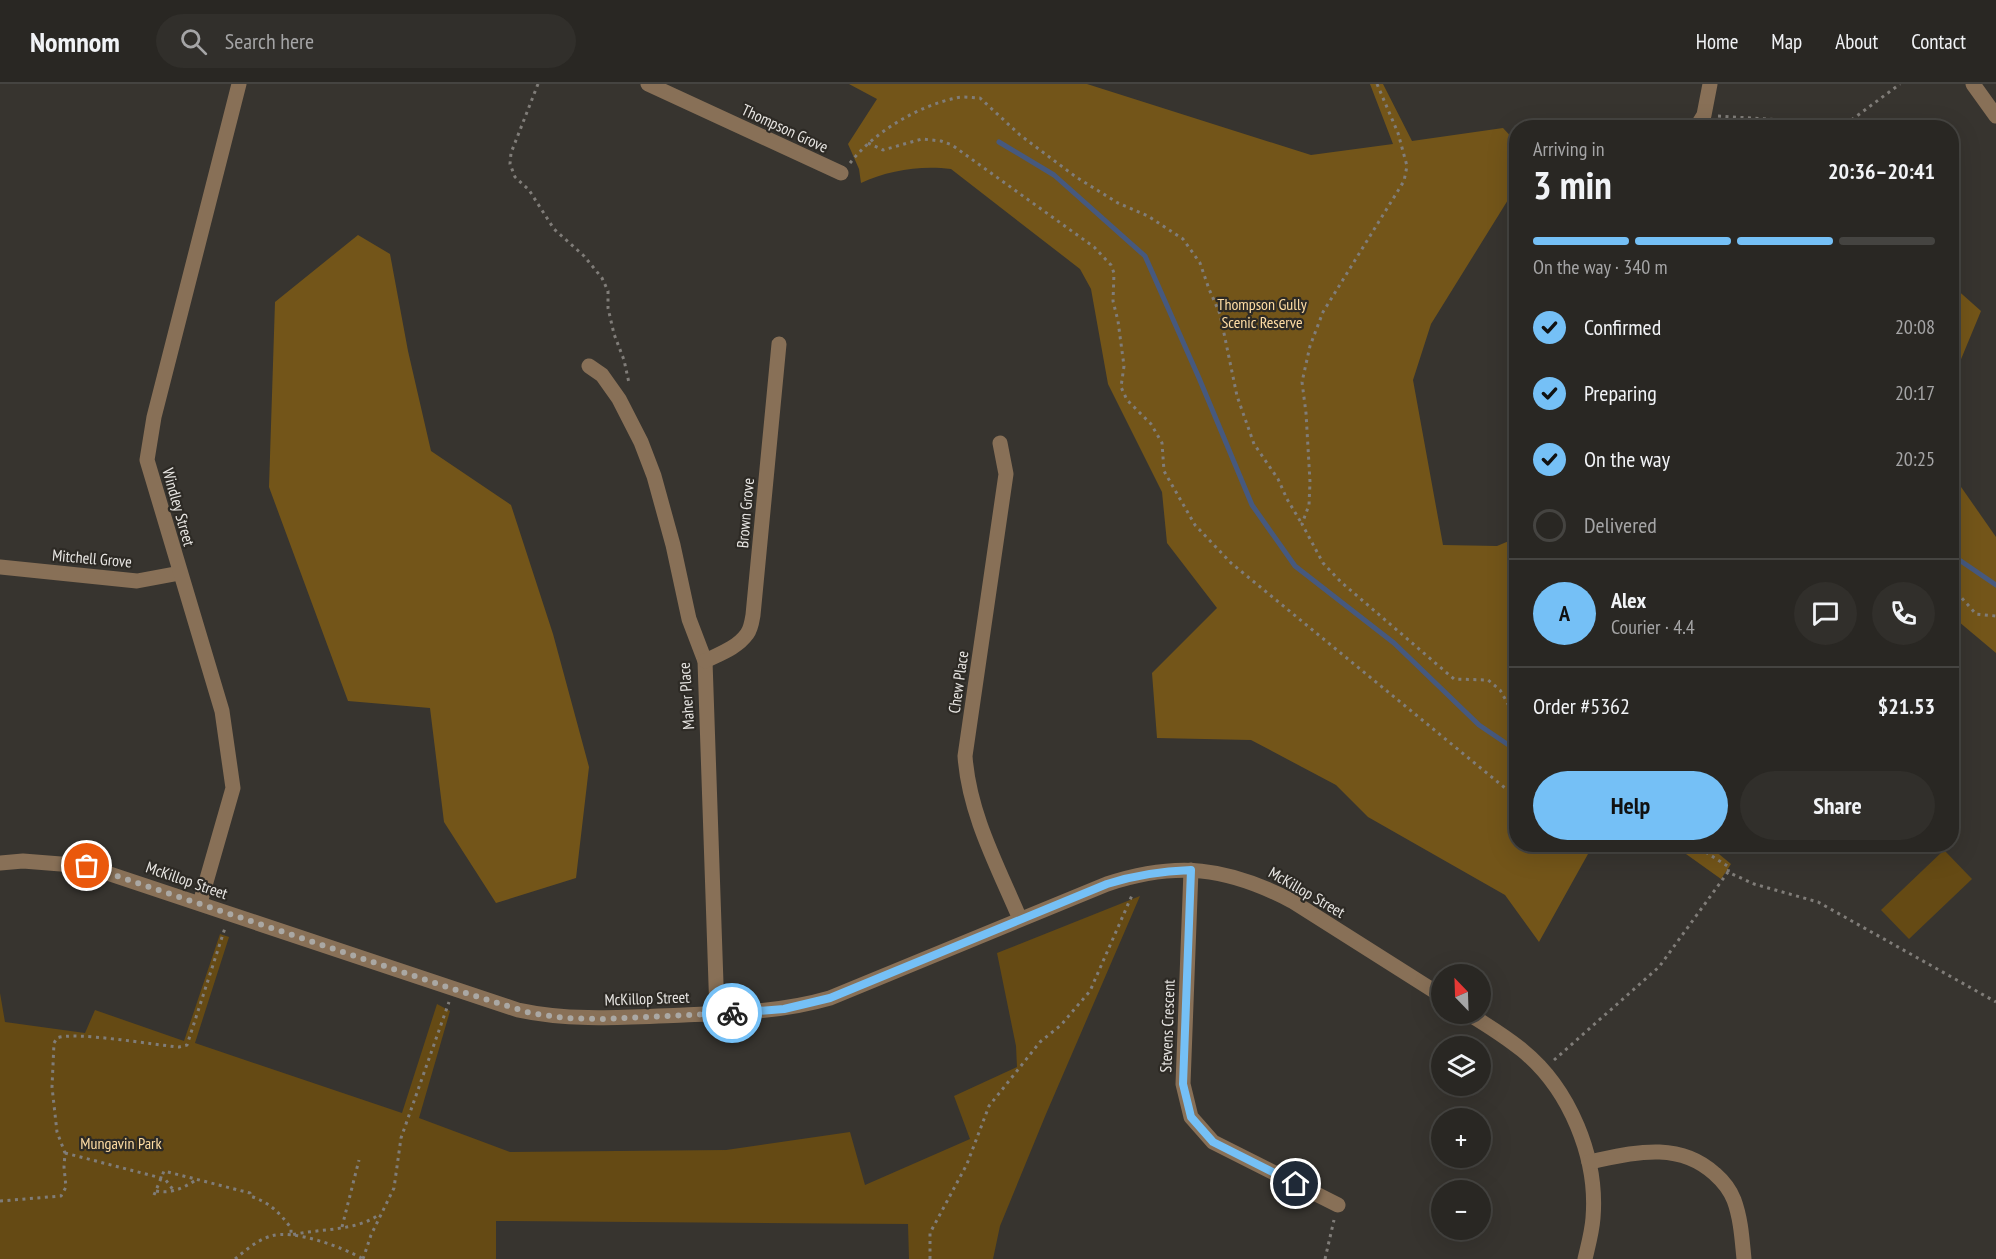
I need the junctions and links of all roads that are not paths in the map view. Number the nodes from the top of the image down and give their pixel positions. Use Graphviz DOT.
graph roads {
  1 [pos="239,84"];
  2 [pos="648,84"];
  3 [pos="1710,84"];
  4 [pos="1973,84"];
  5 [pos="1996,116"];
  6 [pos="1700,120"];
  7 [pos="841,173"];
  8 [pos="779,344"];
  9 [pos="589,366"];
  10 [pos="1000,443"];
  11 [pos="0,567"];
  12 [pos="180,573"];
  13 [pos="705,661"];
  14 [pos="0,863"];
  15 [pos="1191,870"];
  16 [pos="200,903"];
  17 [pos="1020,919"];
  18 [pos="1431,989"];
  19 [pos="717,1013"];
  20 [pos="1484,1024"];
  21 [pos="1588,1162"];
  22 [pos="1338,1205"];
  23 [pos="1585,1259"];
  24 [pos="1744,1259"];
  1 -- 12 [label="street, Windley Street"];
  2 -- 7 [label="street, Thompson Grove"];
  3 -- 6 [label="street"];
  4 -- 5 [label="street"];
  8 -- 13 [label="street, Brown Grove"];
  9 -- 13 [label="street, Maher Place"];
  10 -- 17 [label="street, Chew Place"];
  11 -- 12 [label="street, Mitchell Grove"];
  12 -- 16 [label="street, Windley Street"];
  13 -- 19 [label="street, Maher Place"];
  14 -- 16 [label="street, McKillop Street"];
  15 -- 17 [label="street, McKillop Street"];
  15 -- 18 [label="street, McKillop Street"];
  15 -- 22 [label="street, Stevens Crescent"];
  16 -- 19 [label="street, McKillop Street"];
  17 -- 19 [label="street, McKillop Street"];
  20 -- 21 [label="street"];
  21 -- 23 [label="street"];
  21 -- 24 [label="street"];
}
